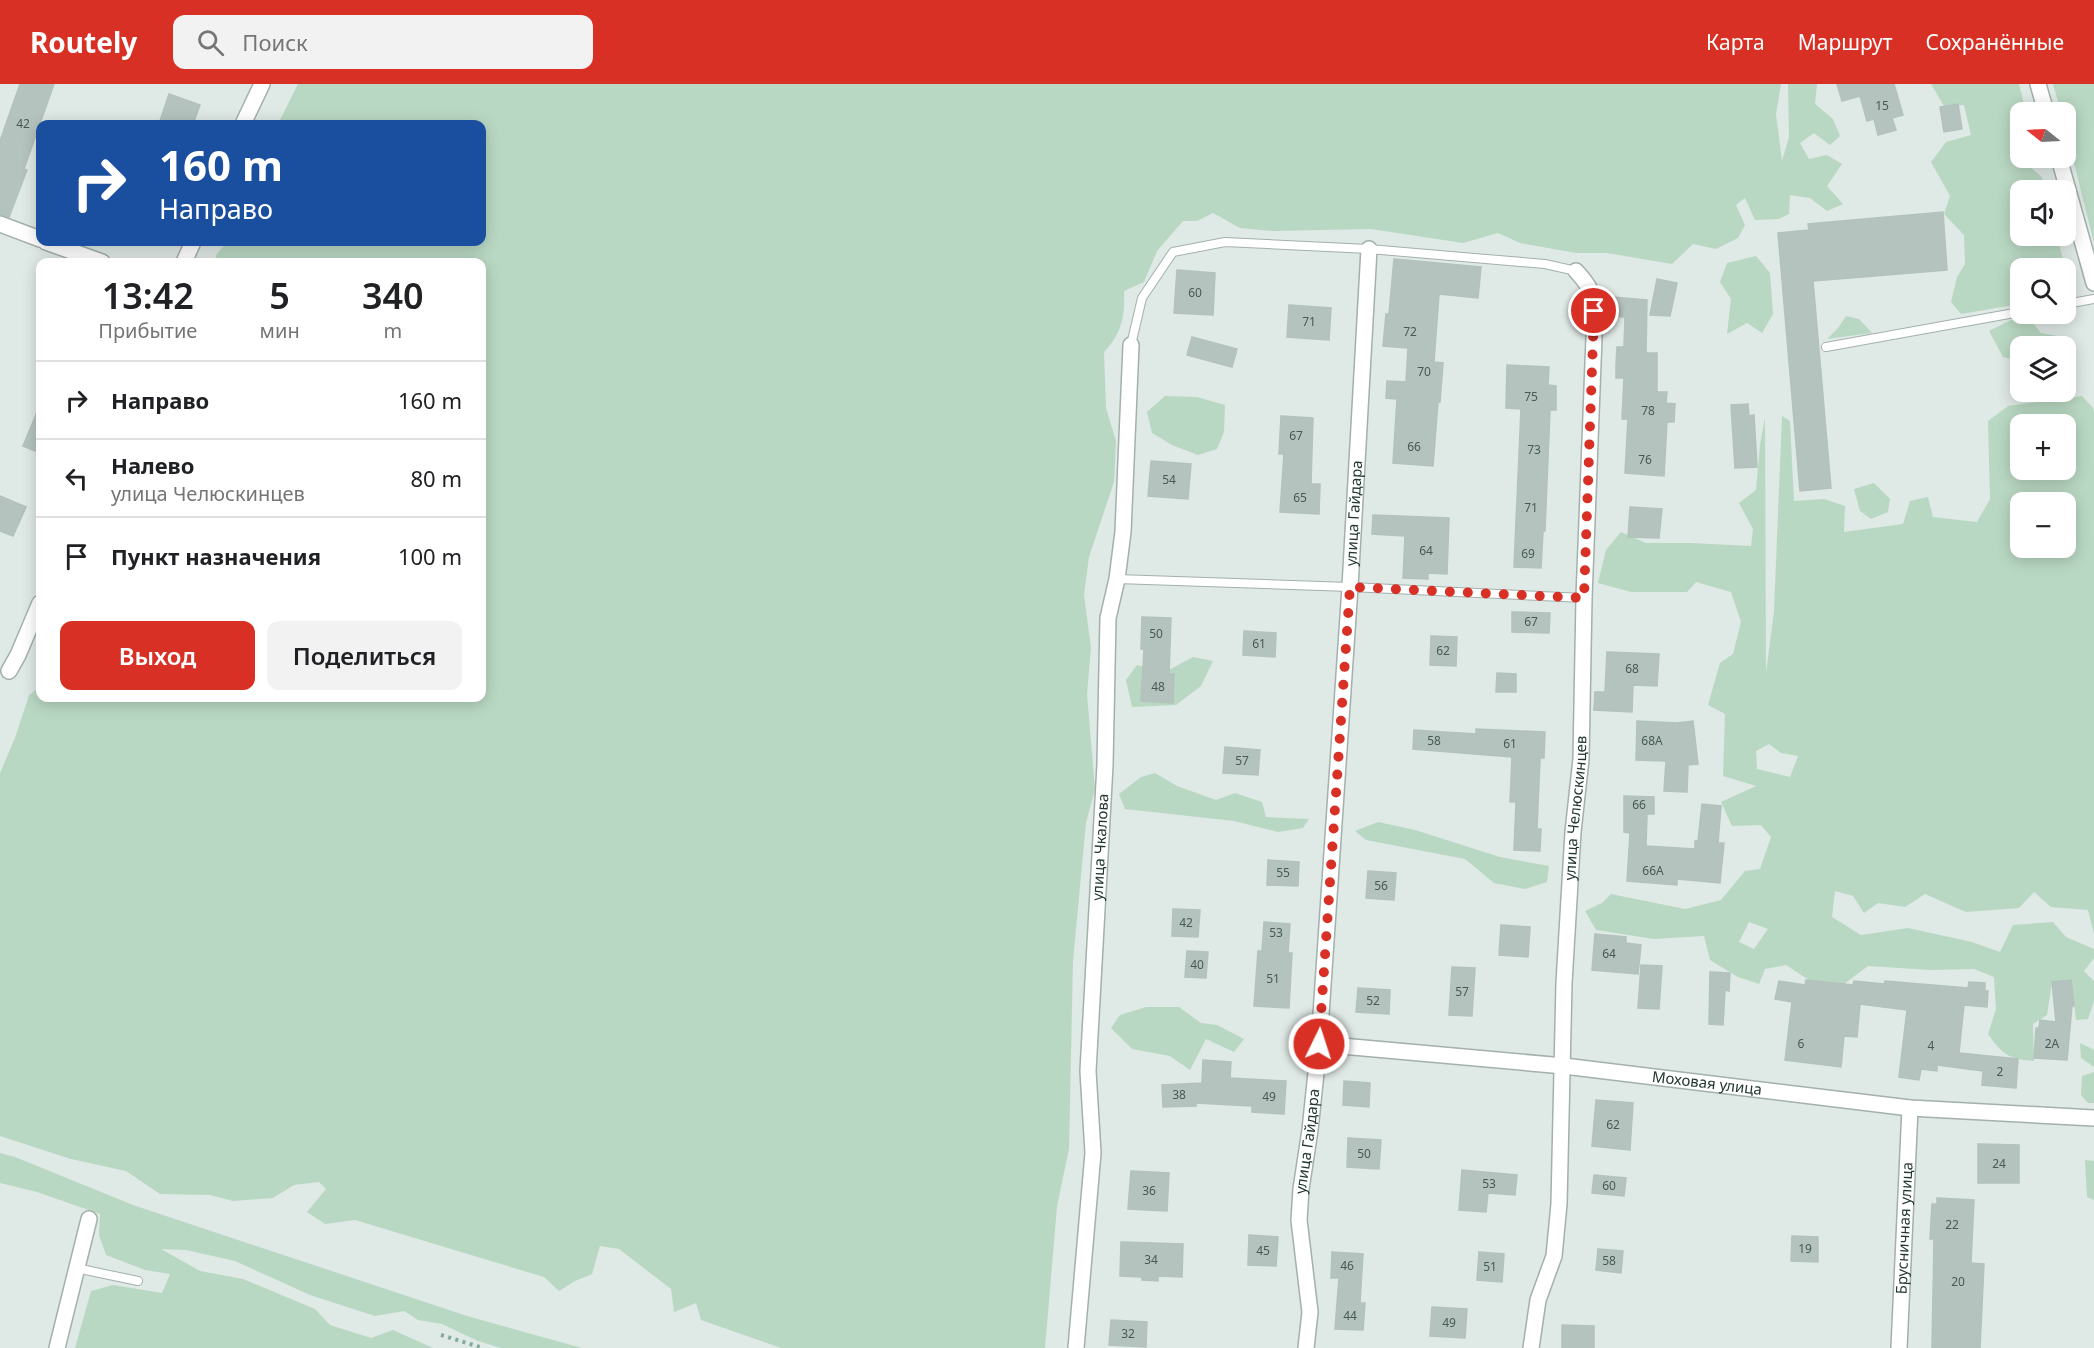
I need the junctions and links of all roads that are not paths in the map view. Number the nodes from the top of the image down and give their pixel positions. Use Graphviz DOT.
graph roads {
  1 [pos="262,84"];
  2 [pos="2038,84"];
  3 [pos="2043,102"];
  4 [pos="245,120"];
  5 [pos="2062,168"];
  6 [pos="0,224"];
  7 [pos="36,238"];
  8 [pos="57,246"];
  9 [pos="1369,249"];
  10 [pos="91,258"];
  11 [pos="1576,271"];
  12 [pos="2094,283"];
  13 [pos="2094,299"];
  14 [pos="2076,302"];
  15 [pos="2010,314"];
  16 [pos="1131,345"];
  17 [pos="1826,347"];
  18 [pos="1117,579"];
  19 [pos="1350,587"];
  20 [pos="1584,598"];
  21 [pos="36,612"];
  22 [pos="9,671"];
  23 [pos="1319,1044"];
  24 [pos="1564,1066"];
  25 [pos="1910,1108"];
  26 [pos="2094,1118"];
  27 [pos="89,1220"];
  28 [pos="76,1268"];
  29 [pos="138,1281"];
  30 [pos="57,1348"];
  31 [pos="1076,1348"];
  32 [pos="1306,1348"];
  33 [pos="1531,1348"];
  34 [pos="1899,1348"];
  1 -- 4 [label="street"];
  2 -- 3 [label="street"];
  5 -- 12 [label="street"];
  6 -- 7 [label="street"];
  8 -- 10 [label="street"];
  9 -- 11 [label="lane"];
  9 -- 16 [label="lane"];
  9 -- 19 [label="street, улица Гайдара"];
  11 -- 20 [label="street, улица Челюскинцев"];
  13 -- 14 [label="lane"];
  15 -- 17 [label="lane"];
  16 -- 18 [label="street, улица Чкалова"];
  18 -- 19 [label="lane"];
  18 -- 31 [label="street, улица Чкалова"];
  19 -- 20 [label="lane"];
  19 -- 23 [label="street, улица Гайдара"];
  20 -- 24 [label="street, улица Челюскинцев"];
  21 -- 22 [label="street"];
  23 -- 24 [label="street, Моховая улица"];
  23 -- 32 [label="street, улица Гайдара"];
  24 -- 25 [label="street, Моховая улица"];
  24 -- 33 [label="street, улица Челюскинцев"];
  25 -- 26 [label="street, Моховая улица"];
  25 -- 34 [label="street, Брусничная улица"];
  27 -- 28 [label="street"];
  28 -- 29 [label="lane"];
  28 -- 30 [label="street"];
}
